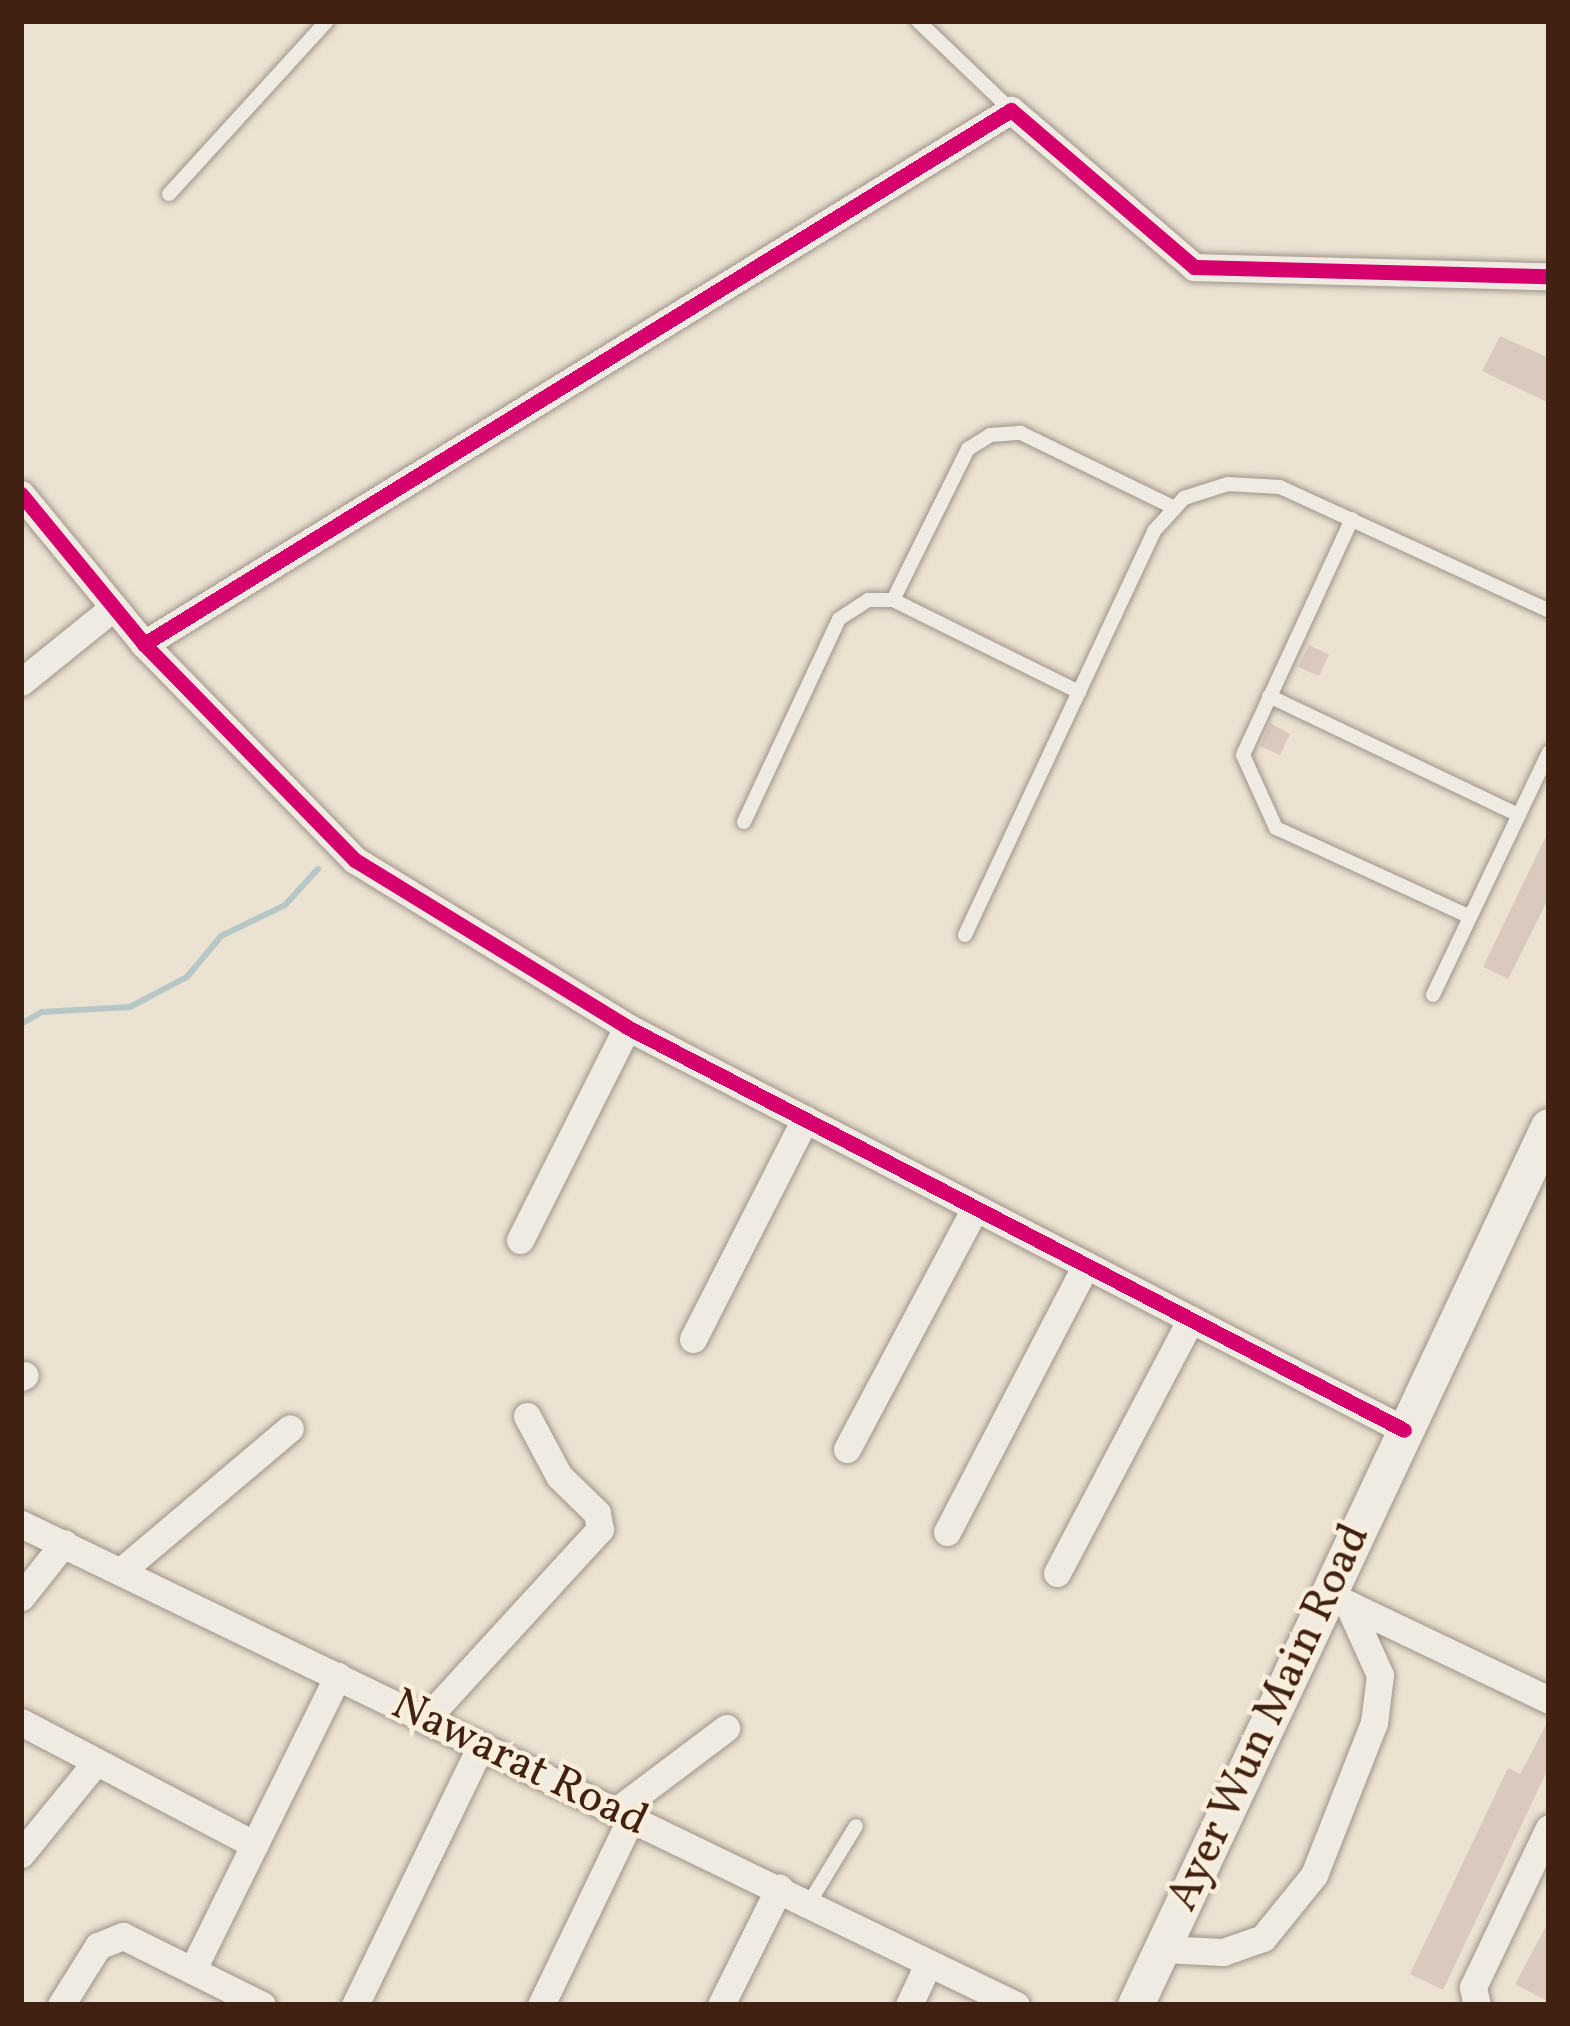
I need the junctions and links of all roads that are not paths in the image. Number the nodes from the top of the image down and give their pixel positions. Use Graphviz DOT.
graph roads {
  1 [pos="327,21"];
  2 [pos="918,21"];
  3 [pos="1011,110"];
  4 [pos="169,194"];
  5 [pos="1549,276"];
  6 [pos="21,494"];
  7 [pos="1175,508"];
  8 [pos="1352,519"];
  9 [pos="893,601"];
  10 [pos="114,607"];
  11 [pos="1549,611"];
  12 [pos="144,644"];
  13 [pos="21,682"];
  14 [pos="1078,692"];
  15 [pos="1269,696"];
  16 [pos="1549,752"];
  17 [pos="1519,815"];
  18 [pos="744,822"];
  19 [pos="1470,917"];
  20 [pos="965,935"];
  21 [pos="1433,995"];
  22 [pos="627,1028"];
  23 [pos="805,1119"];
  24 [pos="1549,1127"];
  25 [pos="975,1208"];
  26 [pos="520,1240"];
  27 [pos="1086,1265"];
  28 [pos="1191,1319"];
  29 [pos="693,1339"];
  30 [pos="526,1416"];
  31 [pos="290,1428"];
  32 [pos="1404,1430"];
  33 [pos="848,1449"];
  34 [pos="21,1524"];
  35 [pos="946,1532"];
  36 [pos="64,1544"];
  37 [pos="122,1571"];
  38 [pos="1057,1573"];
  39 [pos="21,1597"];
  40 [pos="1338,1599"];
  41 [pos="338,1676"];
  42 [pos="1549,1700"];
  43 [pos="425,1720"];
  44 [pos="21,1722"];
  45 [pos="726,1728"];
  46 [pos="480,1747"];
  47 [pos="96,1762"];
  48 [pos="624,1814"];
  49 [pos="856,1826"];
  50 [pos="1549,1828"];
  51 [pos="255,1845"];
  52 [pos="21,1854"];
  53 [pos="779,1888"];
  54 [pos="809,1903"];
  55 [pos="1162,1949"];
  56 [pos="928,1964"];
  57 [pos="193,1970"];
  58 [pos="61,2005"];
  59 [pos="262,2005"];
  60 [pos="355,2005"];
  61 [pos="541,2005"];
  62 [pos="721,2005"];
  63 [pos="909,2005"];
  64 [pos="1016,2005"];
  65 [pos="1136,2005"];
  66 [pos="1478,2005"];
  1 -- 4 [label="lane"];
  2 -- 3 [label="lane"];
  3 -- 5 [label="street"];
  3 -- 12 [label="street"];
  6 -- 10 [label="street"];
  7 -- 8 [label="lane"];
  7 -- 9 [label="lane"];
  7 -- 14 [label="lane"];
  8 -- 11 [label="lane"];
  8 -- 15 [label="lane"];
  9 -- 14 [label="lane"];
  9 -- 18 [label="lane"];
  10 -- 12 [label="street"];
  10 -- 13 [label="street"];
  12 -- 22 [label="street"];
  14 -- 20 [label="lane"];
  15 -- 17 [label="lane"];
  15 -- 19 [label="lane"];
  16 -- 17 [label="lane"];
  17 -- 19 [label="lane"];
  19 -- 21 [label="lane"];
  22 -- 23 [label="street"];
  22 -- 26 [label="street"];
  23 -- 25 [label="street"];
  23 -- 29 [label="street"];
  24 -- 32 [label="main road, Ayer Wun Main Road"];
  25 -- 27 [label="street"];
  25 -- 33 [label="street"];
  27 -- 28 [label="street"];
  27 -- 35 [label="street"];
  28 -- 32 [label="street"];
  28 -- 38 [label="street"];
  30 -- 43 [label="street"];
  31 -- 37 [label="street"];
  32 -- 40 [label="main road, Ayer Wun Main Road"];
  34 -- 36 [label="street, Nawarat Road"];
  36 -- 37 [label="street, Nawarat Road"];
  36 -- 39 [label="street"];
  37 -- 41 [label="street, Nawarat Road"];
  40 -- 42 [label="street"];
  40 -- 55 [label="main road, Ayer Wun Main Road"];
  40 -- 55 [label="street"];
  41 -- 43 [label="street, Nawarat Road"];
  41 -- 51 [label="street"];
  43 -- 46 [label="street, Nawarat Road"];
  44 -- 47 [label="street"];
  45 -- 48 [label="street"];
  46 -- 48 [label="street, Nawarat Road"];
  46 -- 60 [label="street"];
  47 -- 51 [label="street"];
  47 -- 52 [label="street"];
  48 -- 53 [label="street, Nawarat Road"];
  48 -- 61 [label="street"];
  49 -- 54 [label="lane"];
  50 -- 66 [label="street"];
  51 -- 57 [label="street"];
  53 -- 54 [label="street, Nawarat Road"];
  53 -- 62 [label="street"];
  54 -- 56 [label="street, Nawarat Road"];
  55 -- 65 [label="main road, Ayer Wun Main Road"];
  56 -- 63 [label="street"];
  56 -- 64 [label="street, Nawarat Road"];
  57 -- 58 [label="street"];
  57 -- 59 [label="street"];
}
